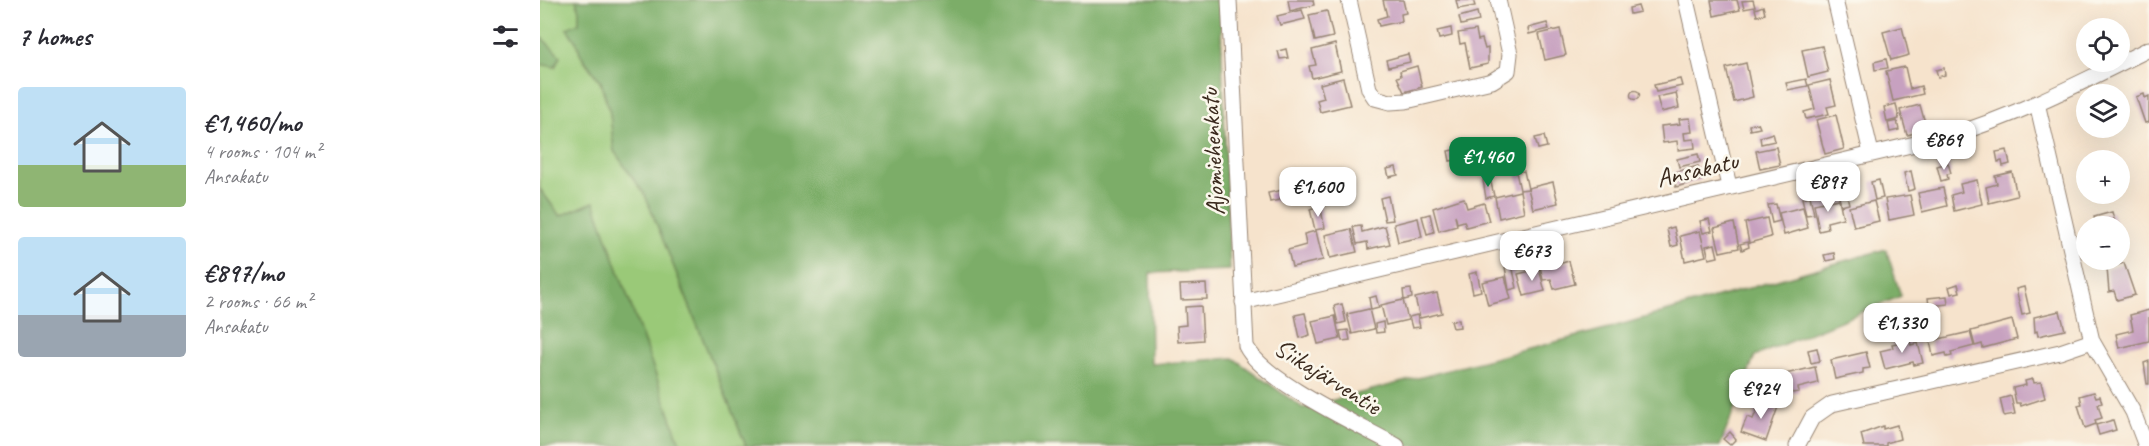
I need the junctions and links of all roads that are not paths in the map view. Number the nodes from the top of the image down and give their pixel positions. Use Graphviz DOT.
graph roads {
  1 [pos="1229,0"];
  2 [pos="1349,0"];
  3 [pos="1498,0"];
  4 [pos="1686,0"];
  5 [pos="1835,0"];
  6 [pos="2149,49"];
  7 [pos="2037,103"];
  8 [pos="1871,153"];
  9 [pos="1730,186"];
  10 [pos="1243,302"];
  11 [pos="2092,341"];
  12 [pos="1397,446"];
  13 [pos="1797,446"];
  14 [pos="2146,446"];
  1 -- 10 [label="street, Ajomiehenkatu"];
  2 -- 3 [label="street"];
  4 -- 9 [label="street"];
  5 -- 8 [label="street"];
  6 -- 7 [label="street, Ansakatu"];
  7 -- 8 [label="street, Ansakatu"];
  7 -- 11 [label="street"];
  8 -- 9 [label="street, Ansakatu"];
  9 -- 10 [label="street, Ansakatu"];
  10 -- 12 [label="street, Siikajärventie"];
  11 -- 13 [label="street"];
  11 -- 14 [label="street"];
}
